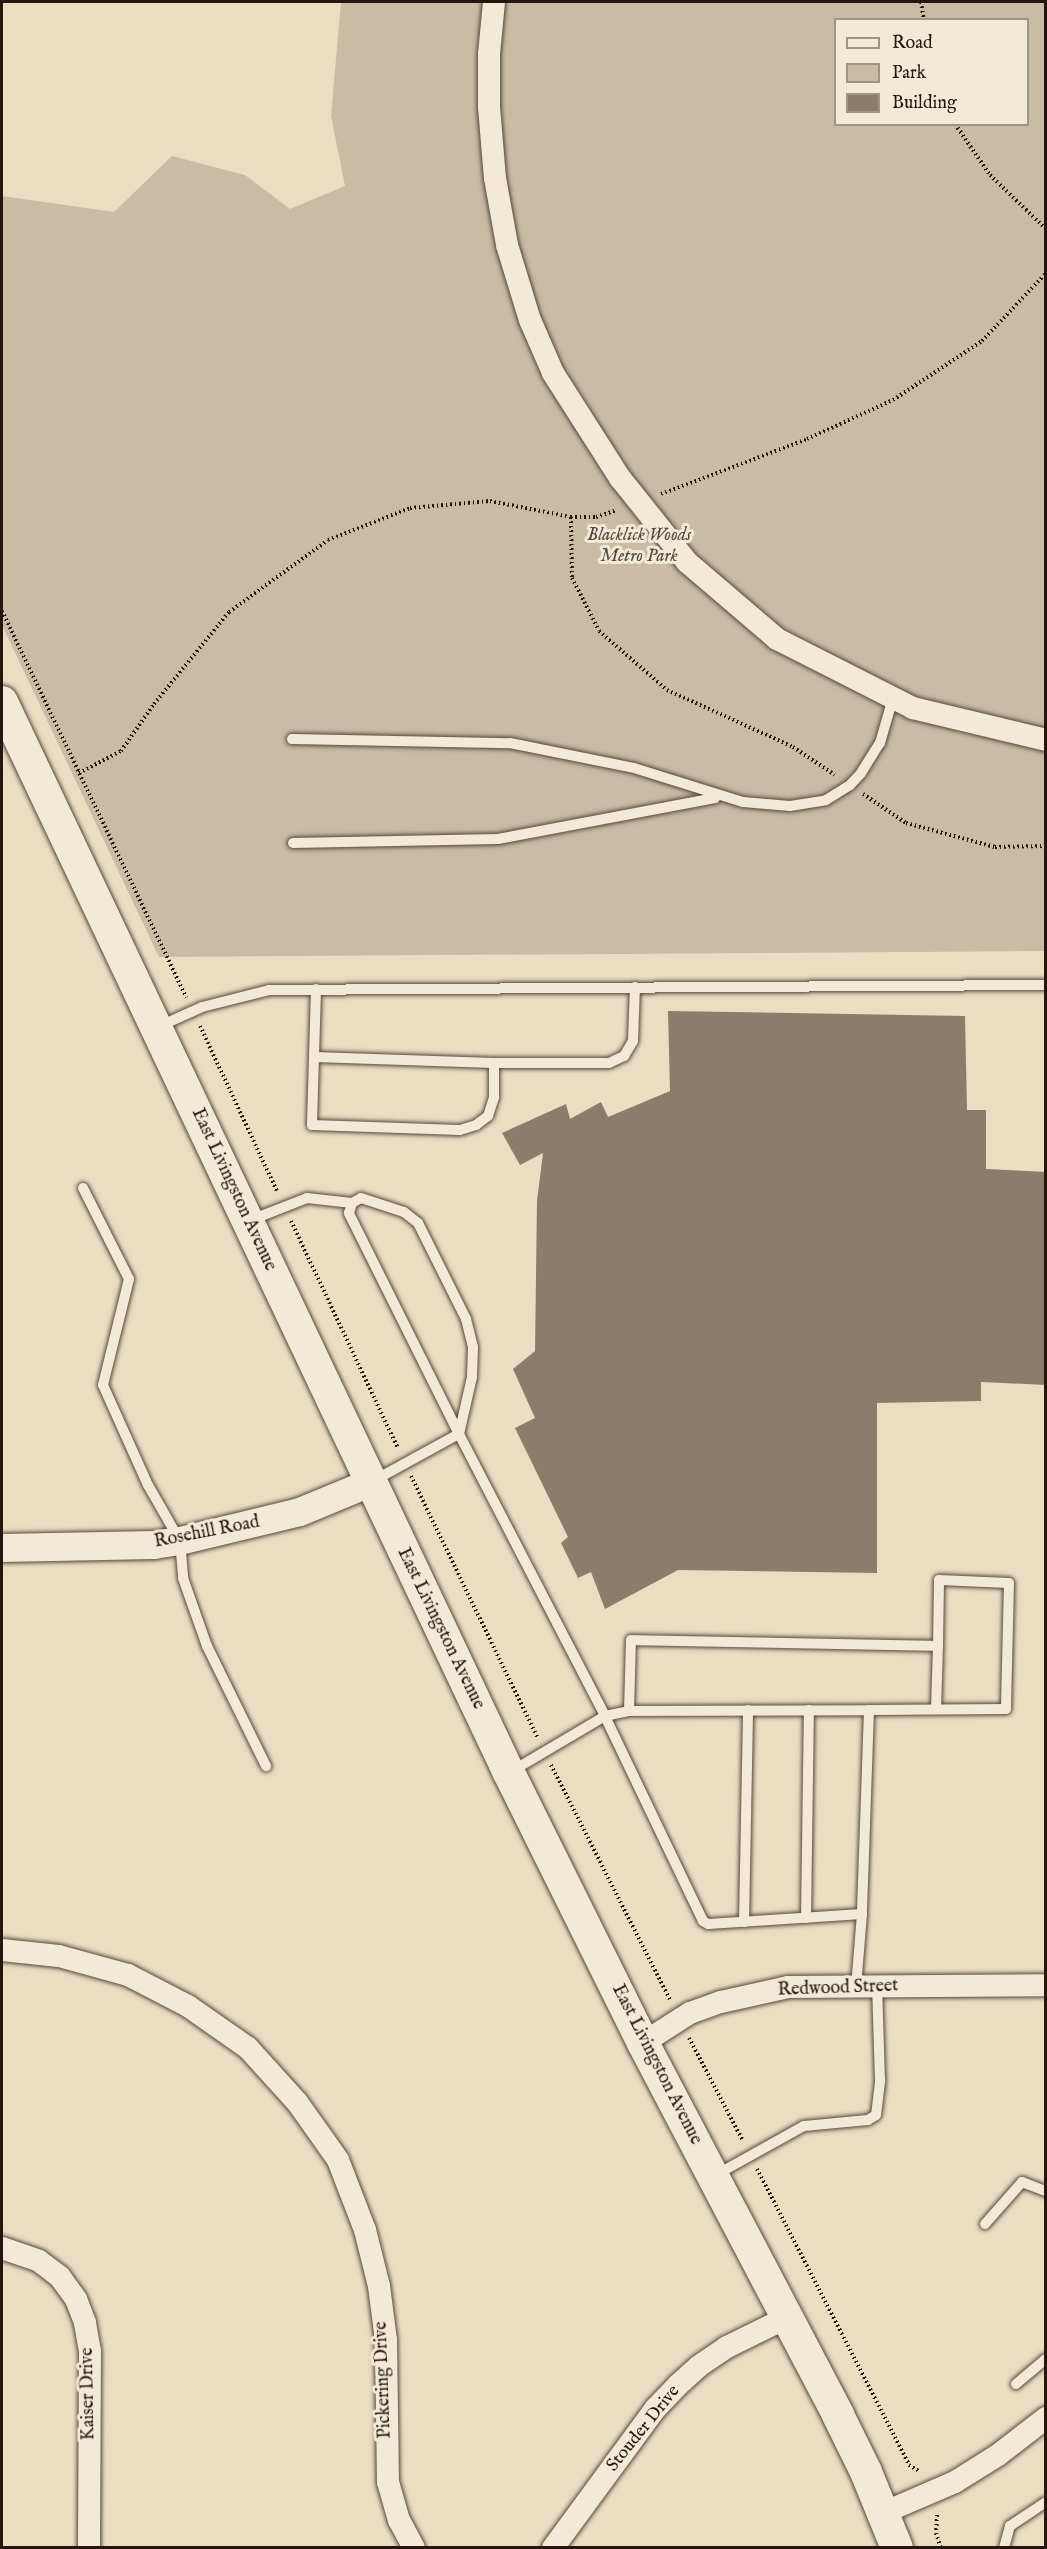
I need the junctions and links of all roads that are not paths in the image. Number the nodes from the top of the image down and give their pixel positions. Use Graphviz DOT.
graph roads {
  1 [pos="494,2"];
  2 [pos="893,698"];
  3 [pos="2,702"];
  4 [pos="292,740"];
  5 [pos="1046,740"];
  6 [pos="723,797"];
  7 [pos="293,843"];
  8 [pos="1046,985"];
  9 [pos="635,987"];
  10 [pos="316,989"];
  11 [pos="157,1028"];
  12 [pos="314,1057"];
  13 [pos="494,1063"];
  14 [pos="83,1188"];
  15 [pos="352,1203"];
  16 [pos="248,1221"];
  17 [pos="459,1434"];
  18 [pos="370,1483"];
  19 [pos="180,1541"];
  20 [pos="2,1548"];
  21 [pos="938,1646"];
  22 [pos="936,1709"];
  23 [pos="748,1710"];
  24 [pos="809,1710"];
  25 [pos="869,1710"];
  26 [pos="629,1711"];
  27 [pos="605,1716"];
  28 [pos="266,1766"];
  29 [pos="509,1773"];
  30 [pos="862,1914"];
  31 [pos="806,1918"];
  32 [pos="744,1922"];
  33 [pos="2,1950"];
  34 [pos="1046,1985"];
  35 [pos="867,1987"];
  36 [pos="643,2043"];
  37 [pos="714,2176"];
  38 [pos="1046,2191"];
  39 [pos="985,2224"];
  40 [pos="2,2248"];
  41 [pos="788,2317"];
  42 [pos="1046,2359"];
  43 [pos="1016,2384"];
  44 [pos="1045,2420"];
  45 [pos="1046,2502"];
  46 [pos="883,2513"];
  47 [pos="89,2547"];
  48 [pos="414,2547"];
  49 [pos="553,2547"];
  50 [pos="897,2547"];
  51 [pos="1004,2547"];
  1 -- 2 [label="street"];
  2 -- 5 [label="street"];
  2 -- 6 [label="lane"];
  3 -- 11 [label="main road, East Livingston Avenue"];
  4 -- 6 [label="lane"];
  6 -- 7 [label="lane"];
  8 -- 9 [label="lane"];
  9 -- 10 [label="lane"];
  9 -- 13 [label="lane"];
  10 -- 11 [label="lane"];
  10 -- 12 [label="lane"];
  11 -- 16 [label="main road, East Livingston Avenue"];
  12 -- 13 [label="lane"];
  12 -- 13 [label="lane"];
  14 -- 19 [label="lane"];
  15 -- 16 [label="lane"];
  15 -- 17 [label="lane"];
  15 -- 17 [label="lane"];
  16 -- 18 [label="main road, East Livingston Avenue"];
  17 -- 18 [label="lane"];
  17 -- 27 [label="lane"];
  18 -- 19 [label="street, Rosehill Road"];
  18 -- 29 [label="main road, East Livingston Avenue"];
  19 -- 20 [label="street, Rosehill Road"];
  19 -- 28 [label="lane"];
  21 -- 22 [label="lane"];
  21 -- 22 [label="lane"];
  21 -- 26 [label="lane"];
  22 -- 25 [label="lane"];
  23 -- 24 [label="lane"];
  23 -- 26 [label="lane"];
  23 -- 32 [label="lane"];
  24 -- 25 [label="lane"];
  24 -- 31 [label="lane"];
  25 -- 30 [label="lane"];
  26 -- 27 [label="lane"];
  27 -- 29 [label="lane"];
  27 -- 32 [label="lane"];
  29 -- 36 [label="main road, East Livingston Avenue"];
  30 -- 31 [label="lane"];
  30 -- 35 [label="lane"];
  31 -- 32 [label="lane"];
  33 -- 48 [label="street, Pickering Drive"];
  34 -- 35 [label="street, Redwood Street"];
  35 -- 36 [label="street, Redwood Street"];
  35 -- 37 [label="lane"];
  36 -- 37 [label="main road, East Livingston Avenue"];
  37 -- 41 [label="main road, East Livingston Avenue"];
  38 -- 39 [label="lane"];
  40 -- 47 [label="street, Kaiser Drive"];
  41 -- 46 [label="main road, East Livingston Avenue"];
  41 -- 49 [label="street, Stouder Drive"];
  42 -- 43 [label="lane"];
  44 -- 46 [label="street"];
  45 -- 51 [label="lane"];
  46 -- 50 [label="main road, East Livingston Avenue"];
}
